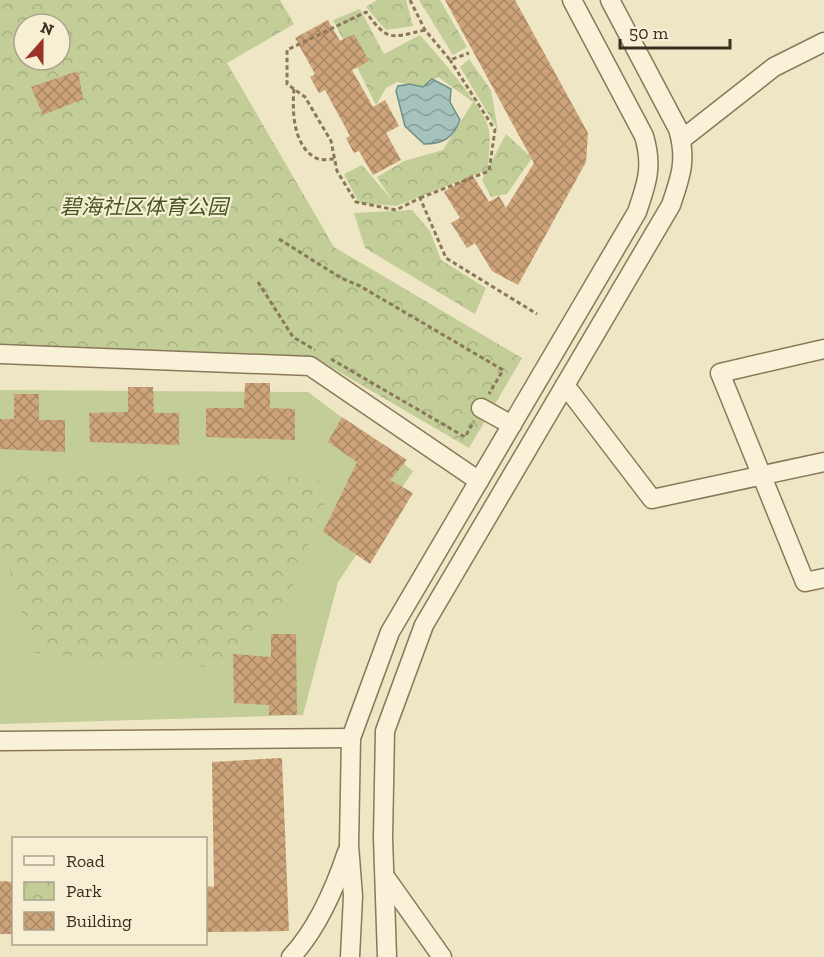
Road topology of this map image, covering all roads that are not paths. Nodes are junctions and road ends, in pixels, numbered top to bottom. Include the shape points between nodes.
1 (572, 0) edge
2 (610, 0) edge
3 (824, 42) edge
4 (681, 140) junction
5 (824, 349) edge
6 (0, 354) edge
7 (565, 385) junction
8 (482, 408) road end
9 (512, 425) junction
10 (824, 462) edge
11 (760, 476) junction
12 (479, 481) junction
13 (824, 578) edge
14 (351, 738) junction
15 (0, 741) edge
16 (349, 845) junction
17 (386, 878) junction
18 (291, 957) edge
19 (350, 957) edge
20 (387, 957) edge
21 (442, 957) edge

1 - 9 street via 644,136 650,158 637,212
2 - 4 street
3 - 4 street via 774,68
4 - 7 street via 684,151 671,205
5 - 11 street via 720,373
6 - 12 street via 310,366
7 - 11 street via 652,499
7 - 17 street via 424,625 402,683 385,731
8 - 9 street
9 - 12 street
10 - 11 street
11 - 13 street via 806,582
12 - 14 street via 390,632
14 - 15 street
14 - 16 street
16 - 18 street via 315,923
16 - 19 street via 353,896
17 - 20 street
17 - 21 street

